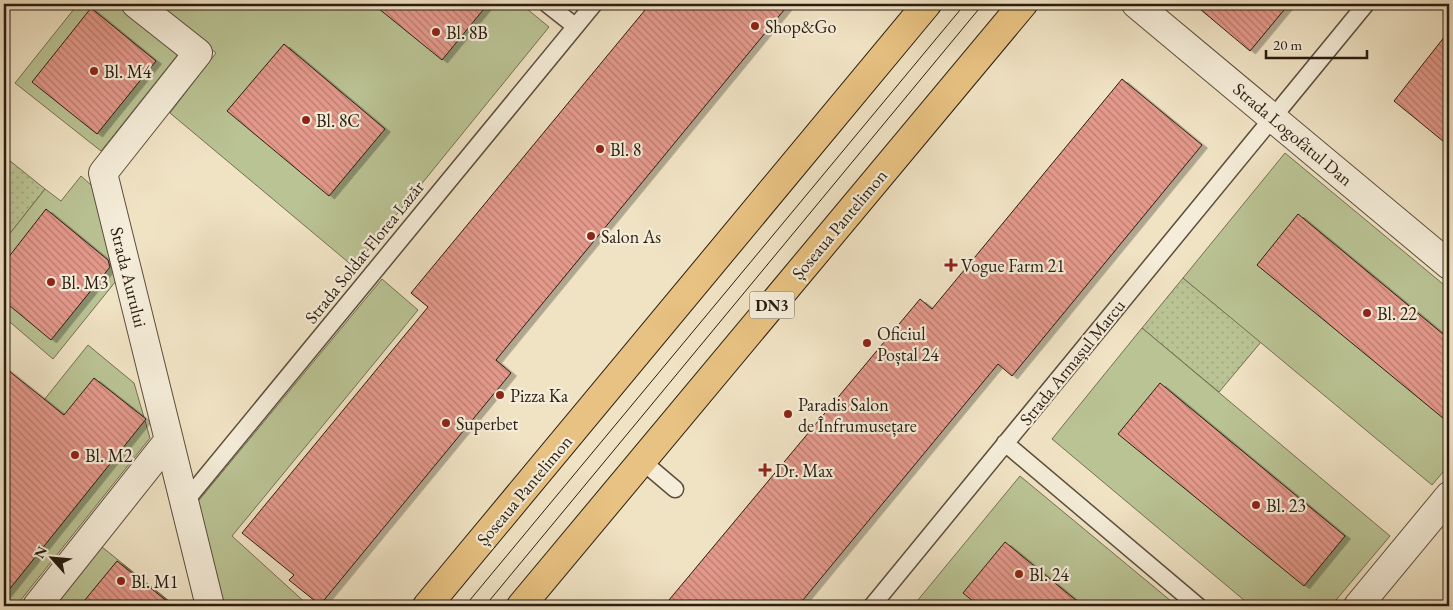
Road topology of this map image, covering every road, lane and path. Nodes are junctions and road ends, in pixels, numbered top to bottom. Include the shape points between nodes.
1 (136, 4) edge
2 (548, 4) edge
3 (594, 4) edge
4 (927, 4) edge
5 (1023, 4) edge
6 (1136, 4) edge
7 (1366, 4) edge
8 (575, 26) junction
9 (1273, 118) junction
10 (1449, 265) edge
11 (169, 440) junction
12 (1006, 443) junction
13 (642, 461) junction
14 (675, 488) dead end
15 (1449, 496) edge
16 (184, 503) junction
17 (37, 606) edge
18 (210, 606) edge
19 (427, 606) edge
20 (521, 606) edge
21 (872, 606) edge
22 (1198, 606) edge
23 (1358, 606) edge

1 - 11 street, Strada Aurului via 198,53 103,173
2 - 8 lane
3 - 8 lane, Strada Soldat Florea Lazăr
4 - 19 main road, Șoseaua Pantelimon
5 - 13 main road, Șoseaua Pantelimon / DN3
6 - 9 street, Strada Logofătul Dan
7 - 9 lane, Strada Armașul Marcu
8 - 16 lane, Strada Soldat Florea Lazăr
9 - 10 street, Strada Logofătul Dan
9 - 12 lane, Strada Armașul Marcu
11 - 16 street, Strada Aurului
11 - 17 street
12 - 21 lane, Strada Armașul Marcu
12 - 22 lane
13 - 14 lane
13 - 20 main road, Șoseaua Pantelimon / DN3
15 - 23 street
16 - 18 street, Strada Aurului

